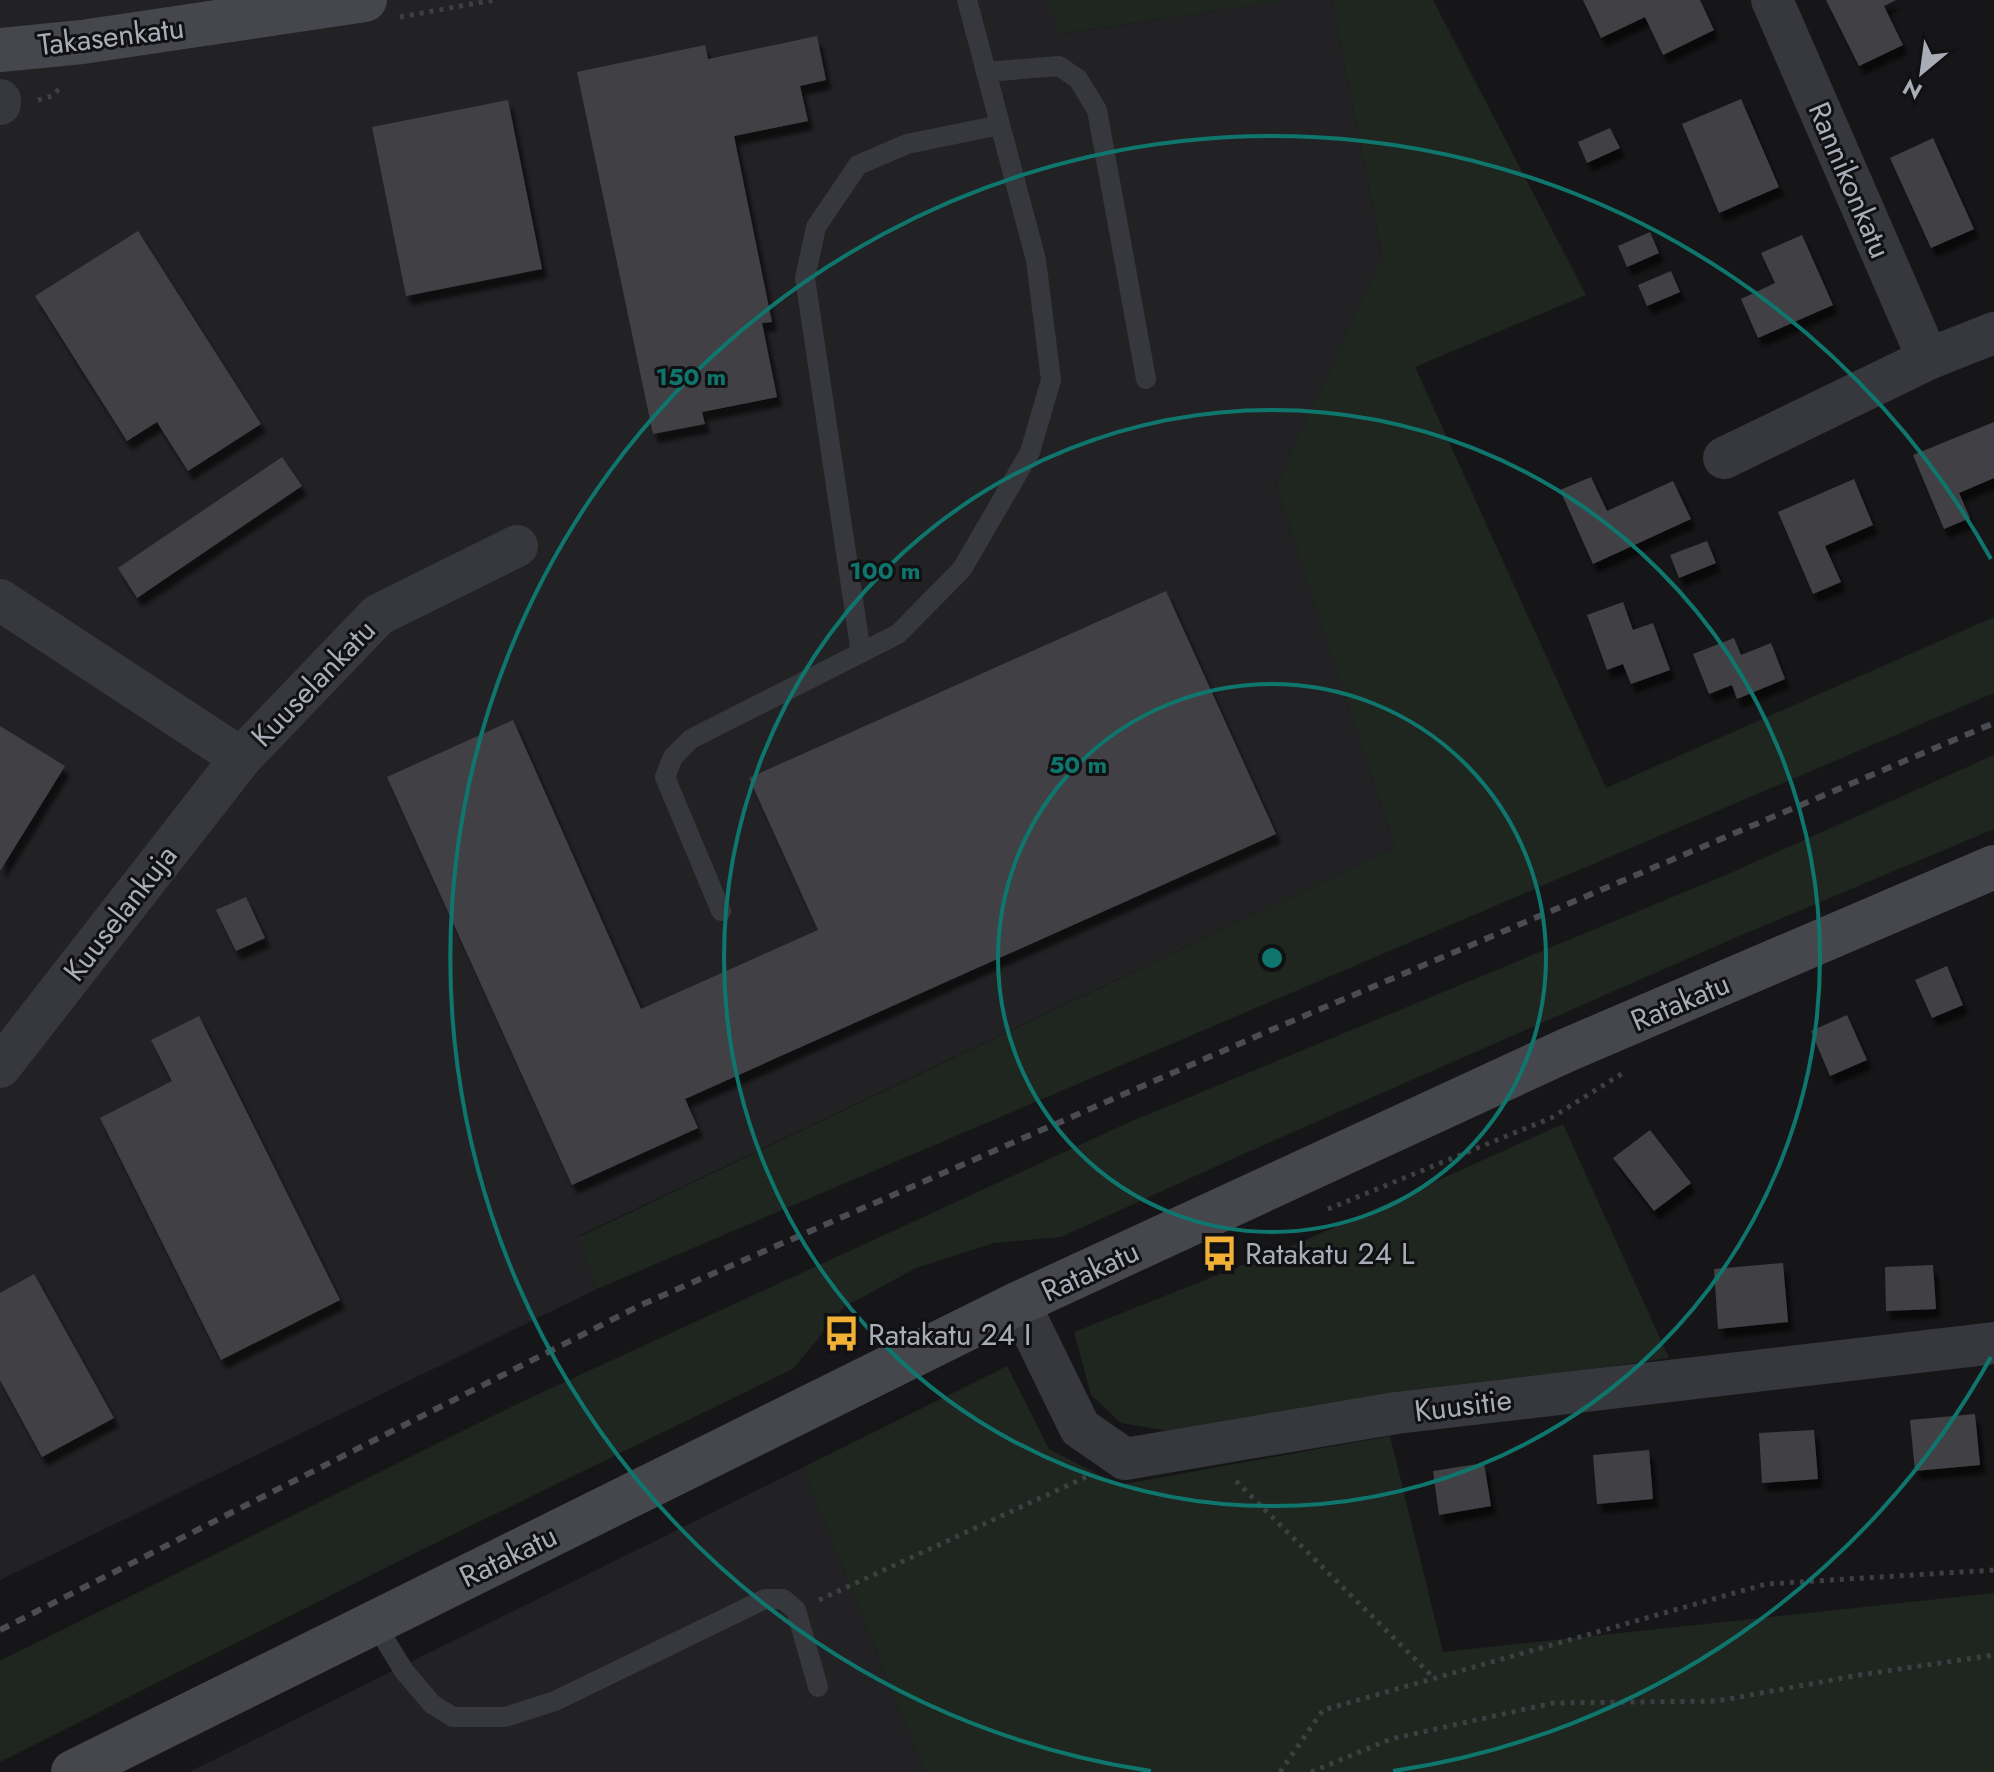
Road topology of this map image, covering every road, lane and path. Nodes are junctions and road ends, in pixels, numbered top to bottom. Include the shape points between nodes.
1 (365, 0) edge
2 (967, 0) edge
3 (1772, 0) edge
4 (0, 50) edge
5 (986, 72) junction
6 (1000, 125) junction
7 (1994, 333) edge
8 (1928, 359) junction
9 (1146, 379) dead end
10 (1724, 458) dead end
11 (517, 546) dead end
12 (0, 600) edge
13 (861, 653) junction
14 (241, 758) junction
15 (1994, 867) edge
16 (721, 911) dead end
17 (0, 1067) edge
18 (1019, 1303) junction
19 (1994, 1343) edge
20 (1202, 1446) junction
21 (1125, 1459) junction
22 (1994, 1570) edge
23 (796, 1610) junction
24 (374, 1622) junction
25 (1994, 1655) edge
26 (1434, 1678) junction
27 (818, 1687) dead end
28 (73, 1772) edge
29 (1280, 1772) edge
30 (1311, 1772) edge

1 - 4 street, Takasenkatu
2 - 5 lane
3 - 8 street, Rannikonkatu
5 - 6 lane
5 - 9 lane via 1059,66 1078,79 1097,110
6 - 13 lane via 1036,260 1051,380 1030,452 962,569 898,634
6 - 13 lane via 907,144 858,165 816,227 805,278
7 - 8 street
8 - 10 street
11 - 14 street, Kuuselankatu via 378,615
12 - 14 street, Kuuselankatu
13 - 16 lane via 691,739 673,757 665,777
14 - 17 street, Kuuselankuja
15 - 18 street, Ratakatu via 1567,1050
18 - 21 street via 1080,1428
18 - 24 street, Ratakatu
19 - 20 street, Kuusitie via 1396,1413
20 - 21 street, Kuusitie
20 - 26 path
21 - 23 path
22 - 26 path via 1766,1584
23 - 24 lane via 783,1599 765,1599 555,1701 505,1717 453,1717 432,1704
23 - 27 lane
24 - 28 street, Ratakatu
25 - 30 path via 1718,1701 1553,1703 1391,1739
26 - 29 path via 1323,1710

